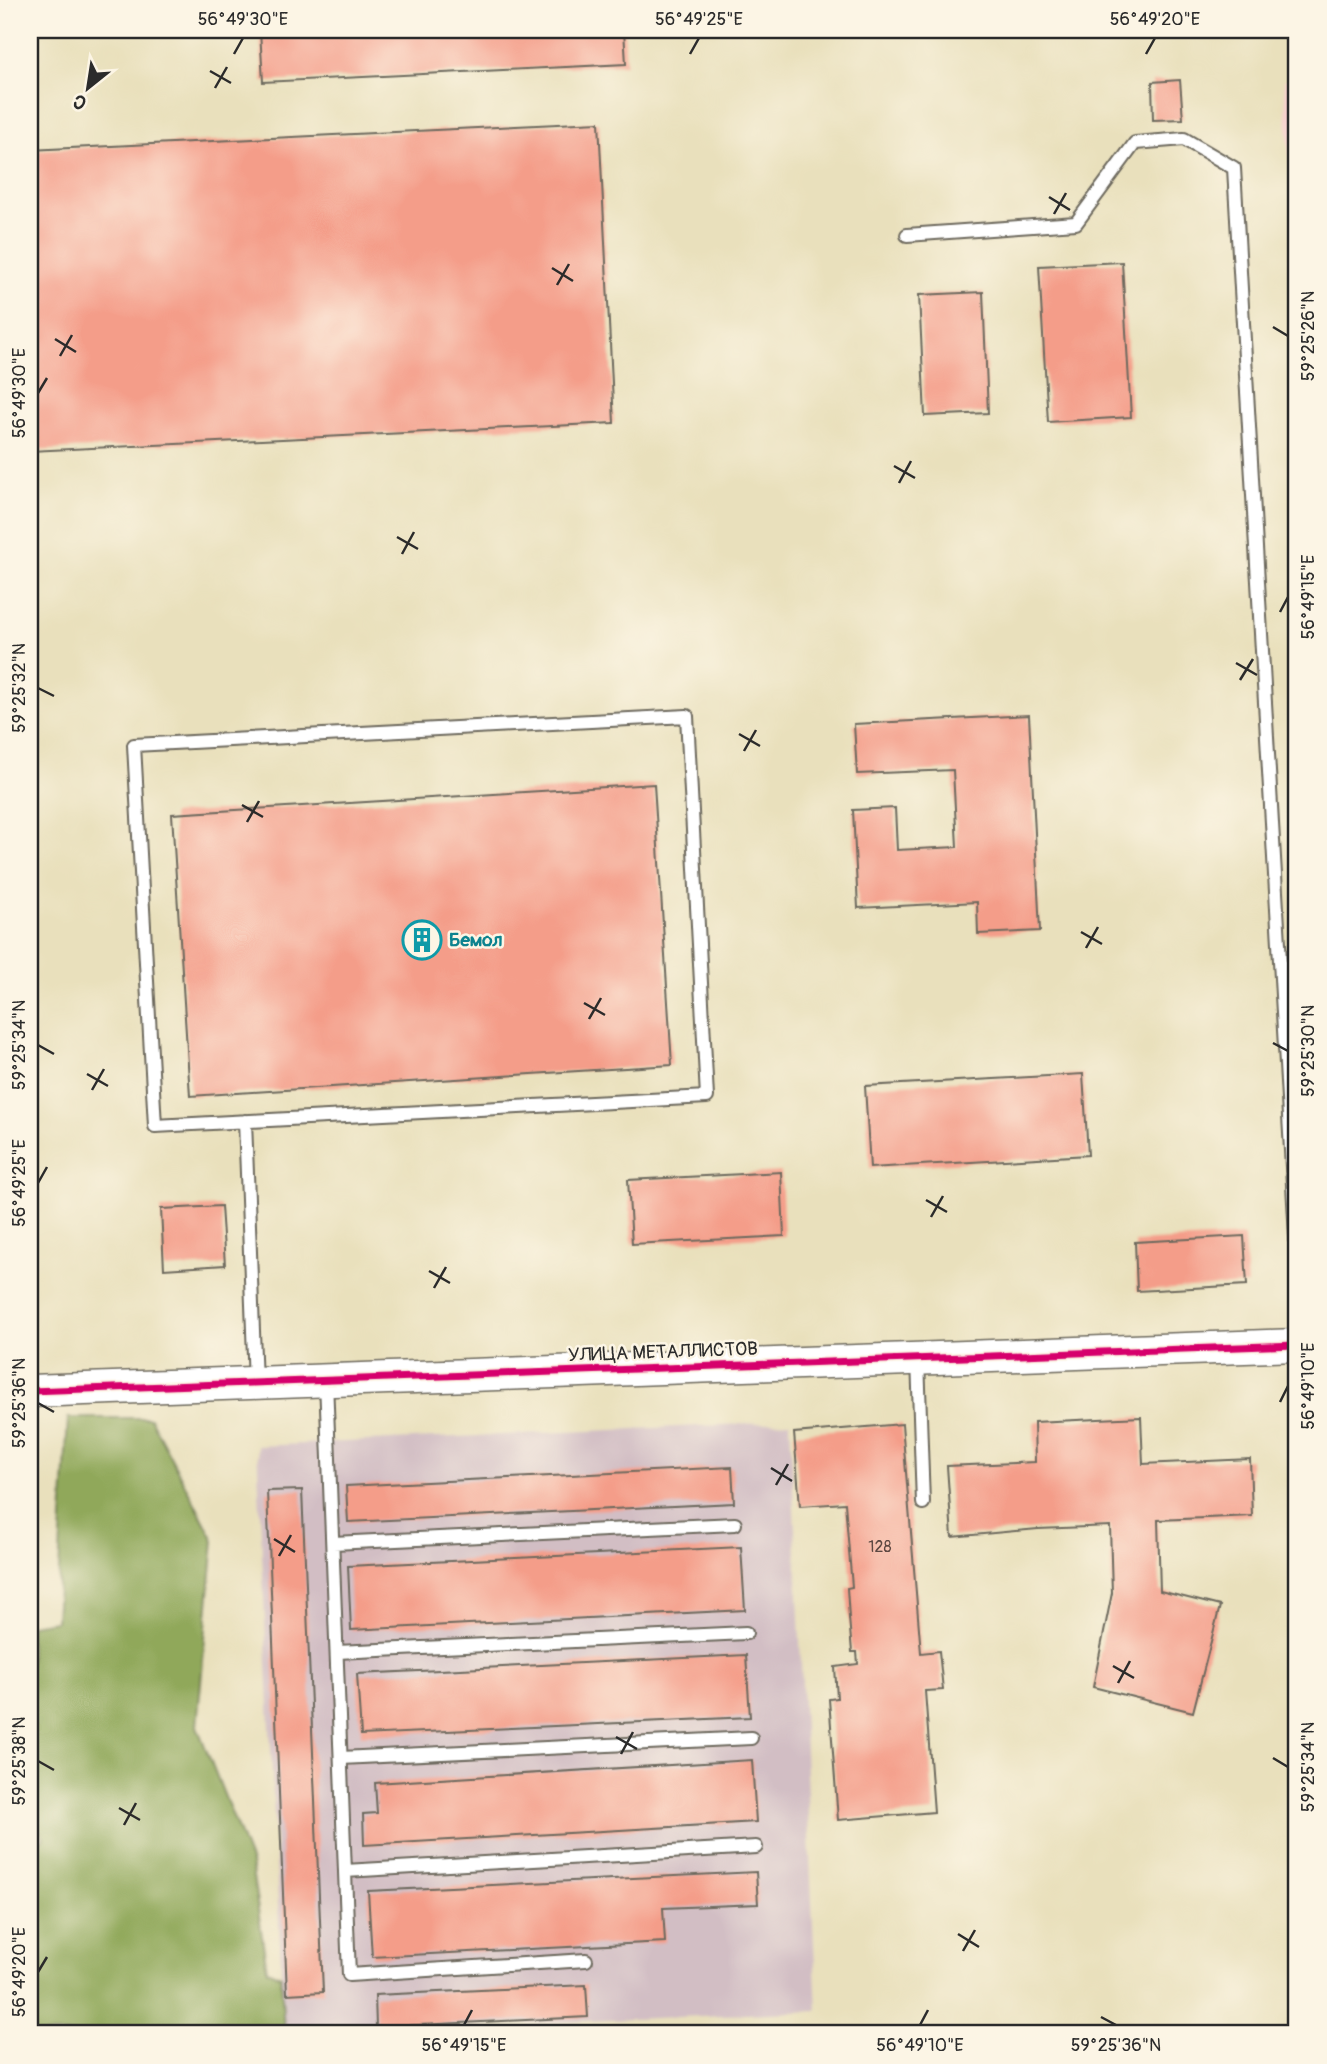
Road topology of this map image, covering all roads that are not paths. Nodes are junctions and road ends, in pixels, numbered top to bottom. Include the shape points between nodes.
1 (907, 235) dead end
2 (245, 1121) junction
3 (1297, 1254) edge
4 (1297, 1345) edge
5 (918, 1359) junction
6 (326, 1380) junction
7 (255, 1383) junction
8 (30, 1391) edge
9 (923, 1503) dead end
10 (735, 1524) dead end
11 (333, 1543) junction
12 (746, 1633) dead end
13 (337, 1653) junction
14 (751, 1738) dead end
15 (341, 1758) junction
16 (756, 1847) dead end
17 (345, 1871) junction
18 (586, 1960) dead end

1 - 3 lane via 1076,223 1135,143 1184,139 1234,168
2 - 2 lane via 155,1126 134,745 687,716 707,1097
2 - 7 lane
4 - 5 street, УЛИЦА МЕТАЛЛИСТОВ
5 - 6 street, УЛИЦА МЕТАЛЛИСТОВ
5 - 9 lane
6 - 7 street, УЛИЦА МЕТАЛЛИСТОВ
6 - 11 lane
7 - 8 street, УЛИЦА МЕТАЛЛИСТОВ
10 - 11 lane
11 - 13 lane
12 - 13 lane
13 - 15 lane
14 - 15 lane
15 - 17 lane
16 - 17 lane
17 - 18 lane via 349,1975

